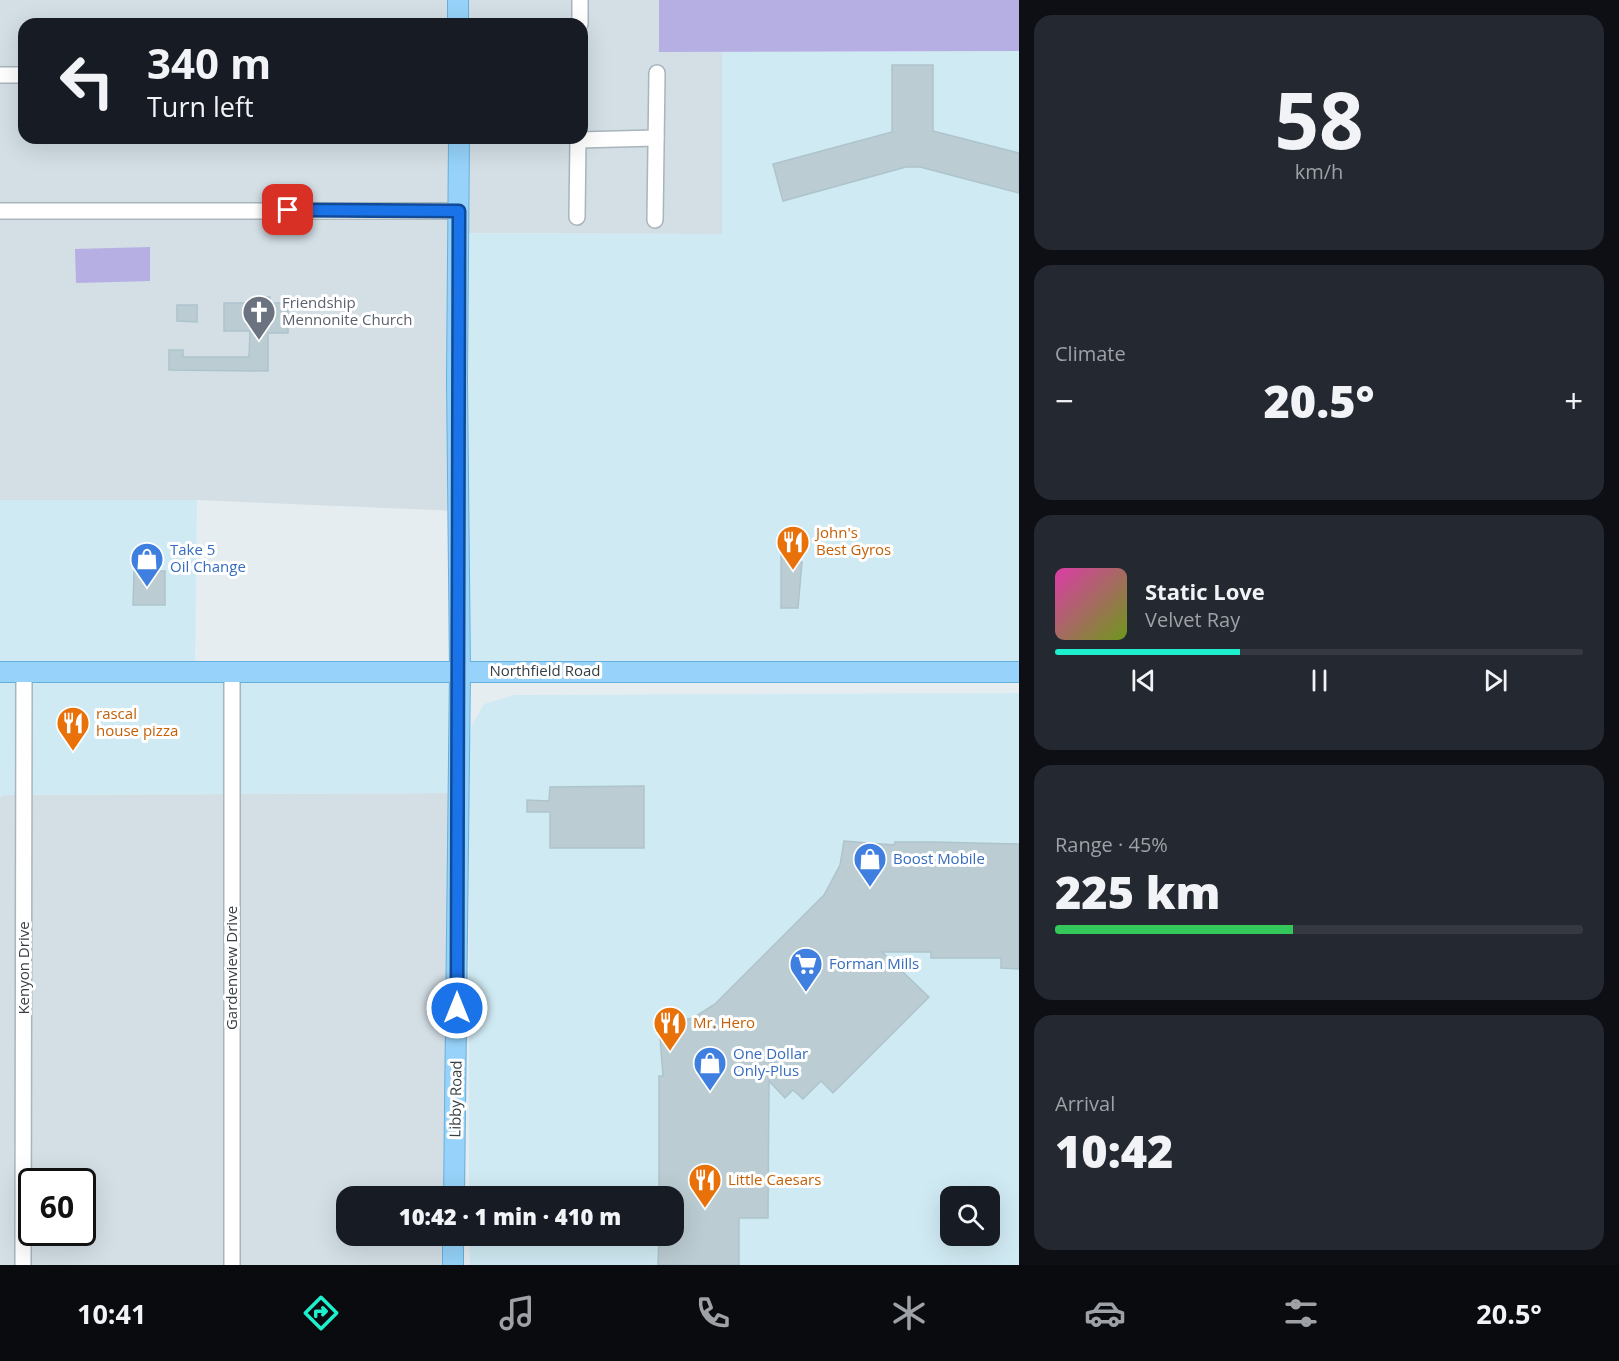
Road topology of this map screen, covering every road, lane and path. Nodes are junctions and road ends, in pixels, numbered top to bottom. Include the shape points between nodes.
1 (458, 0) edge
2 (580, 0) edge
3 (458, 18) edge
4 (580, 18) edge
5 (657, 73) dead end
6 (0, 75) edge
7 (18, 75) edge
8 (656, 138) junction
9 (588, 139) edge
10 (459, 144) edge
11 (579, 144) edge
12 (0, 211) edge
13 (459, 211) junction
14 (577, 217) dead end
15 (655, 219) dead end
16 (24, 671) junction
17 (232, 671) junction
18 (460, 671) junction
19 (0, 672) edge
20 (1019, 672) edge
21 (454, 1186) edge
22 (453, 1246) edge
23 (23, 1265) edge
24 (232, 1265) edge
25 (453, 1265) edge

1 - 3 main road
2 - 4 street
5 - 8 street
6 - 7 street
8 - 9 street
8 - 15 street
10 - 13 main road, Libby Road
11 - 14 street
12 - 13 street
13 - 18 main road, Libby Road
16 - 17 main road, Northfield Road
16 - 19 main road, Northfield Road
16 - 23 street, Kenyon Drive
17 - 18 main road, Northfield Road
17 - 24 street, Gardenview Drive
18 - 20 main road, Northfield Road
18 - 21 main road, Libby Road
22 - 25 main road

